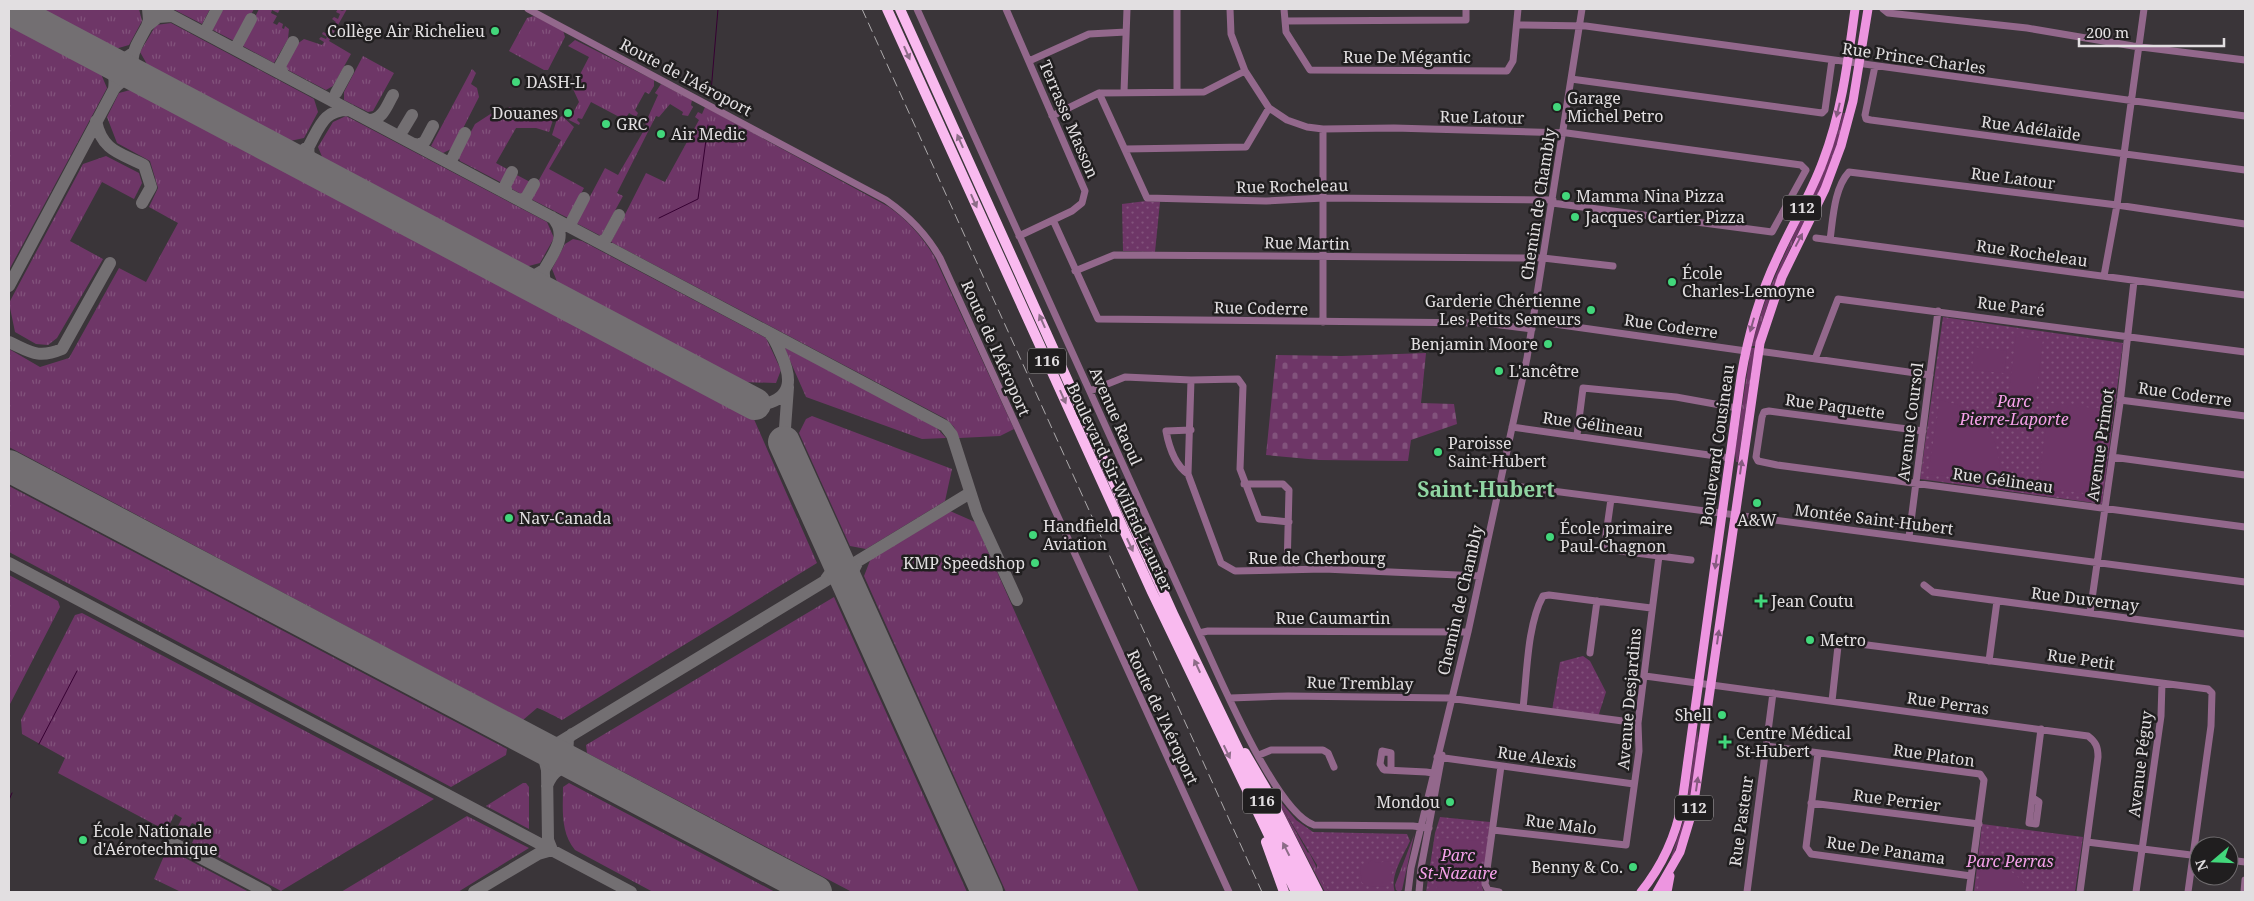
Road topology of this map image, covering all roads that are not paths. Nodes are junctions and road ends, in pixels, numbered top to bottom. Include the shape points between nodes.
1 (528, 9) edge
2 (887, 9) edge
3 (900, 9) edge
4 (916, 9) edge
5 (1127, 9) edge
6 (1177, 9) edge
7 (1230, 9) edge
8 (1284, 9) edge
9 (1466, 9) edge
10 (1518, 9) edge
11 (1582, 9) edge
12 (1855, 9) edge
13 (1868, 9) edge
14 (1883, 9) edge
15 (2144, 9) edge
16 (1009, 10) edge
17 (1285, 21) junction
18 (1518, 25) junction
19 (1579, 26) junction
20 (1126, 32) junction
21 (2139, 46) junction
22 (1832, 60) junction
23 (2245, 60) edge
24 (1029, 61) junction
25 (1847, 62) junction
26 (1859, 64) junction
27 (1875, 66) junction
28 (1245, 71) junction
29 (1571, 79) junction
30 (1124, 92) junction
31 (1177, 92) junction
32 (1099, 93) junction
33 (2131, 101) junction
34 (1269, 108) junction
35 (1052, 116) junction
36 (2245, 116) edge
37 (1323, 129) junction
38 (1563, 132) junction
39 (1125, 149) junction
40 (2124, 154) junction
41 (1805, 167) joint
42 (2245, 170) edge
43 (1324, 198) junction
44 (1552, 201) junction
45 (2117, 205) junction
46 (1052, 220) junction
47 (2245, 224) edge
48 (1020, 236) junction
49 (1816, 238) dead end
50 (1830, 240) junction
51 (1323, 258) junction
52 (1543, 258) junction
53 (1613, 266) dead end
54 (1075, 271) junction
55 (2104, 276) junction
56 (2134, 281) junction
57 (2245, 296) edge
58 (1938, 311) junction
59 (1533, 321) junction
60 (1323, 322) junction
61 (1532, 329) junction
62 (2127, 336) junction
63 (1746, 351) junction
64 (1758, 352) junction
65 (2245, 352) edge
66 (1815, 359) junction
67 (1930, 375) junction
68 (1192, 380) junction
69 (1090, 391) junction
70 (2120, 400) junction
71 (1737, 408) junction
72 (2245, 416) edge
73 (1512, 427) junction
74 (1191, 430) junction
75 (1923, 431) junction
76 (1577, 435) junction
77 (2112, 456) junction
78 (1730, 458) junction
79 (1758, 461) joint
80 (1188, 474) junction
81 (2245, 475) edge
82 (1916, 482) junction
83 (1244, 484) junction
84 (1500, 484) junction
85 (1610, 499) junction
86 (2105, 507) junction
87 (1722, 514) junction
88 (1735, 515) junction
89 (1289, 522) junction
90 (2245, 527) edge
91 (1909, 537) junction
92 (1659, 556) junction
93 (1691, 560) dead end
94 (2096, 562) junction
95 (1287, 570) junction
96 (1480, 576) junction
97 (2245, 582) edge
98 (1924, 585) dead end
99 (1597, 601) junction
100 (1997, 601) junction
101 (1651, 608) junction
102 (2090, 613) junction
103 (1468, 632) junction
104 (1199, 633) junction
105 (2245, 634) edge
106 (1590, 654) dead end
107 (1989, 661) junction
108 (1645, 676) junction
109 (1699, 683) junction
110 (2162, 683) junction
111 (1711, 685) junction
112 (1773, 693) junction
113 (1230, 698) junction
114 (1452, 698) junction
115 (1832, 701) junction
116 (1523, 708) junction
117 (1638, 723) junction
118 (2041, 729) junction
119 (1766, 746) junction
120 (1818, 753) junction
121 (1259, 755) junction
122 (1439, 758) junction
123 (1501, 766) junction
124 (1334, 767) dead end
125 (1391, 770) dead end
126 (1433, 773) junction
127 (1634, 784) junction
128 (2033, 798) dead end
129 (1811, 802) junction
130 (1256, 812) junction
131 (1978, 824) junction
132 (1420, 827) junction
133 (1429, 828) junction
134 (1493, 830) junction
135 (2198, 836) edge
136 (2087, 842) junction
137 (1626, 845) joint
138 (2142, 848) junction
139 (2189, 855) edge
140 (1670, 871) junction
141 (1971, 876) junction
142 (2245, 880) edge
143 (1229, 892) edge
144 (1284, 892) edge
145 (1296, 892) edge
146 (1315, 892) edge
147 (1408, 892) edge
148 (1419, 892) edge
149 (1498, 892) edge
150 (1641, 892) edge
151 (1657, 892) edge
152 (1667, 892) edge
153 (1747, 892) edge
154 (1969, 892) edge
155 (2080, 892) edge
156 (2136, 892) edge
157 (2244, 892) edge

1 - 143 street, Route de l'Aéroport via 886,200 926,234 940,258
2 -> 130 highway, Boulevard Sir-Wilfrid-Laurier / 116 via 1115,512
146 -> 3 highway, Boulevard Sir-Wilfrid-Laurier / 116 via 1218,710
4 - 48 street, Avenue Raoul
5 - 20 street
6 - 31 street
7 - 28 street, Rue Latour via 1231,34
8 - 17 street, Rue De Mégantic
9 - 17 street via 1466,20
10 - 18 street, Rue De Mégantic
11 - 19 street, Chemin de Chambly
12 - 25 main road, Boulevard Cousineau / 112
13 - 26 main road, Boulevard Cousineau / 112
14 - 21 street via 1888,14 2027,28
15 - 21 street
16 - 24 street, Terrasse Masson
17 - 18 street, Rue De Mégantic via 1286,32 1310,70 1507,71 1513,61
18 - 19 street, Rue Prince-Charles
19 - 22 street, Rue Prince-Charles
19 - 29 street, Chemin de Chambly
20 - 24 street via 1089,34
20 - 30 street
21 - 23 street
21 - 33 street
22 - 25 street, Rue Prince-Charles
22 - 29 street via 1822,113
24 - 35 street, Terrasse Masson
25 - 26 street, Rue Prince-Charles
25 -> 63 main road, Boulevard Cousineau / 112 via 1840,105 1826,153 1770,274
26 - 27 street, Rue Prince-Charles
64 -> 26 main road, Boulevard Cousineau / 112 via 1779,284 1836,163
27 - 33 street, Rue Prince-Charles
27 - 40 street, Rue Adélaïde via 1864,115 1866,119
28 - 31 street via 1204,92
28 - 34 street, Rue Latour
29 - 38 street, Chemin de Chambly
30 - 31 street
30 - 32 street
32 - 35 street
32 - 39 street, Rue Rocheleau
33 - 36 street, Rue Prince-Charles
33 - 40 street
34 - 37 street, Rue Latour via 1287,120
34 - 39 street via 1246,147
35 - 46 street, Terrasse Masson via 1085,192 1082,202 1072,211
37 - 38 street, Rue Latour
37 - 43 street
38 - 41 street, Rue Latour
38 - 44 street, Chemin de Chambly
39 - 43 street, Rue Rocheleau via 1147,198 1266,201
40 - 42 street, Rue Adélaïde
40 - 45 street
41 - 44 street, Rue Rocheleau via 1772,232
43 - 44 street, Rue Rocheleau
43 - 51 street
44 - 52 street, Chemin de Chambly
45 - 47 street, Rue Latour
45 - 50 street, Rue Latour via 1849,172 1840,190
45 - 55 street
46 - 48 street, Terrasse Masson
46 - 54 street, Rue Coderre
48 - 69 street, Avenue Raoul
49 - 50 street, Rue Rocheleau
50 - 55 street, Rue Rocheleau
51 - 52 street, Rue Martin
51 - 54 street, Rue Martin via 1114,254
51 - 60 street
52 - 53 street, Rue Martin
52 - 59 street, Chemin de Chambly
54 - 60 street, Rue Coderre via 1098,319
55 - 56 street, Rue Rocheleau
56 - 57 street, Rue Rocheleau
56 - 62 street, Avenue Primot
58 - 62 street, Rue Paré
58 - 66 street, Rue Paré via 1838,299
58 - 67 street, Avenue Coursol
59 - 61 street, Chemin de Chambly
59 - 63 street, Rue Coderre
60 - 61 street, Rue Coderre via 1485,323
61 - 73 street, Chemin de Chambly
62 - 65 street, Rue Paré
62 - 70 street, Avenue Primot
63 - 71 main road, Boulevard Cousineau / 112
64 - 66 street
88 -> 64 main road, Boulevard Cousineau / 112
66 - 67 street
67 - 75 street, Avenue Coursol
68 - 69 street via 1125,377
68 - 74 street, Rue de Cherbourg
68 - 83 street via 1238,378 1243,386 1240,469
69 - 104 street, Avenue Raoul
70 - 72 street, Rue Coderre
70 - 77 street, Avenue Primot
71 - 76 street via 1676,397 1584,388
71 - 78 main road, Boulevard Cousineau / 112
73 - 76 street, Rue Gélineau
73 - 84 street, Chemin de Chambly
74 - 80 street, Rue de Cherbourg
74 - 80 street, Rue de Cherbourg via 1166,431 1180,468
75 - 79 street, Rue Paquette via 1769,411 1762,417
75 - 82 street, Avenue Coursol
76 - 78 street, Rue Gélineau
77 - 81 street
77 - 86 street, Avenue Primot
78 - 87 main road, Boulevard Cousineau / 112
79 - 82 street, Rue Gélineau
80 - 95 street, Rue de Cherbourg via 1222,563 1235,571
82 - 86 street, Rue Gélineau
82 - 91 street, Avenue Coursol
83 - 89 street via 1259,519
83 - 89 street via 1286,486 1290,493
84 - 85 street, Montée Saint-Hubert
84 - 96 street, Chemin de Chambly
85 - 87 street, Montée Saint-Hubert
85 - 92 street via 1604,549
86 - 90 street, Rue Gélineau
86 - 94 street, Avenue Primot
87 - 88 street, Montée Saint-Hubert
87 -> 109 main road, Boulevard Cousineau / 112
88 - 91 street, Montée Saint-Hubert
111 -> 88 main road, Boulevard Cousineau / 112
89 - 95 street
91 - 94 street, Montée Saint-Hubert
92 - 93 street
92 - 101 street, Avenue Desjardins
94 - 97 street, Montée Saint-Hubert
94 - 102 street, Avenue Primot
95 - 96 street, Rue de Cherbourg
96 - 103 street, Chemin de Chambly
98 - 100 street, Rue Duvernay via 1933,592
99 - 101 street
99 - 106 street
99 - 116 street via 1544,596 1532,634
100 - 102 street, Rue Duvernay
100 - 107 street
101 - 108 street, Avenue Desjardins
102 - 105 street, Rue Duvernay
103 - 104 street, Rue Caumartin via 1208,630
103 - 114 street, Chemin de Chambly
104 - 113 street, Avenue Raoul
107 - 110 street, Rue Petit
107 - 115 street, Rue Petit via 1844,642 1838,646
108 - 109 street, Rue Perras
108 - 117 street, Avenue Desjardins
109 - 111 street, Rue Perras
109 - 150 main road, Boulevard Cousineau / 112 via 1678,822 1665,856
110 - 135 street, Rue Petit via 2208,689 2212,693 2212,726
110 - 138 street, Avenue Péguy via 2161,716
111 - 112 street, Rue Perras
140 -> 111 main road, Boulevard Cousineau / 112 via 1683,846 1691,820
112 - 115 street, Rue Perras
112 - 119 street, Rue Pasteur
113 - 114 street, Rue Tremblay
113 - 121 street, Avenue Raoul
114 - 116 street, Rue Tremblay
114 - 122 street, Chemin de Chambly
115 - 118 street, Rue Perras
116 - 117 street, Rue Tremblay
117 - 127 street, Avenue Desjardins
118 - 128 street
118 - 136 street, Rue Perras via 2088,736 2098,748
119 - 120 street, Rue Platon
119 - 153 street, Rue Pasteur
120 - 129 street, Rue De Panama
120 - 131 street, Rue Platon via 1980,774 1984,780
121 - 124 street via 1271,750 1323,750 1328,752
121 - 132 street, Avenue Raoul via 1294,811 1308,823
122 - 123 street, Rue Alexis
122 - 126 street, Chemin de Chambly
122 - 133 street, Chemin de Chambly
123 - 127 street, Rue Alexis
123 - 134 street
125 - 126 street
126 - 132 street, Chemin de Chambly
127 - 137 street, Avenue Desjardins
129 - 131 street, Rue Perrier
129 - 141 street, Rue De Panama via 1806,847 1811,854
130 - 144 highway
130 - 145 highway, Boulevard Sir-Wilfrid-Laurier / 116
131 - 141 street, Rue Platon
132 - 133 street
132 - 147 street, Chemin de Chambly
133 - 148 street, Chemin de Chambly
134 - 137 street, Rue Malo
134 - 149 street via 1486,889
136 - 138 street
136 - 155 street, Rue Perras
138 - 139 street
138 - 156 street, Avenue Péguy
140 - 151 main road, Boulevard Cousineau / 112
140 - 152 main road
141 - 154 street, Rue Platon
142 - 157 street

